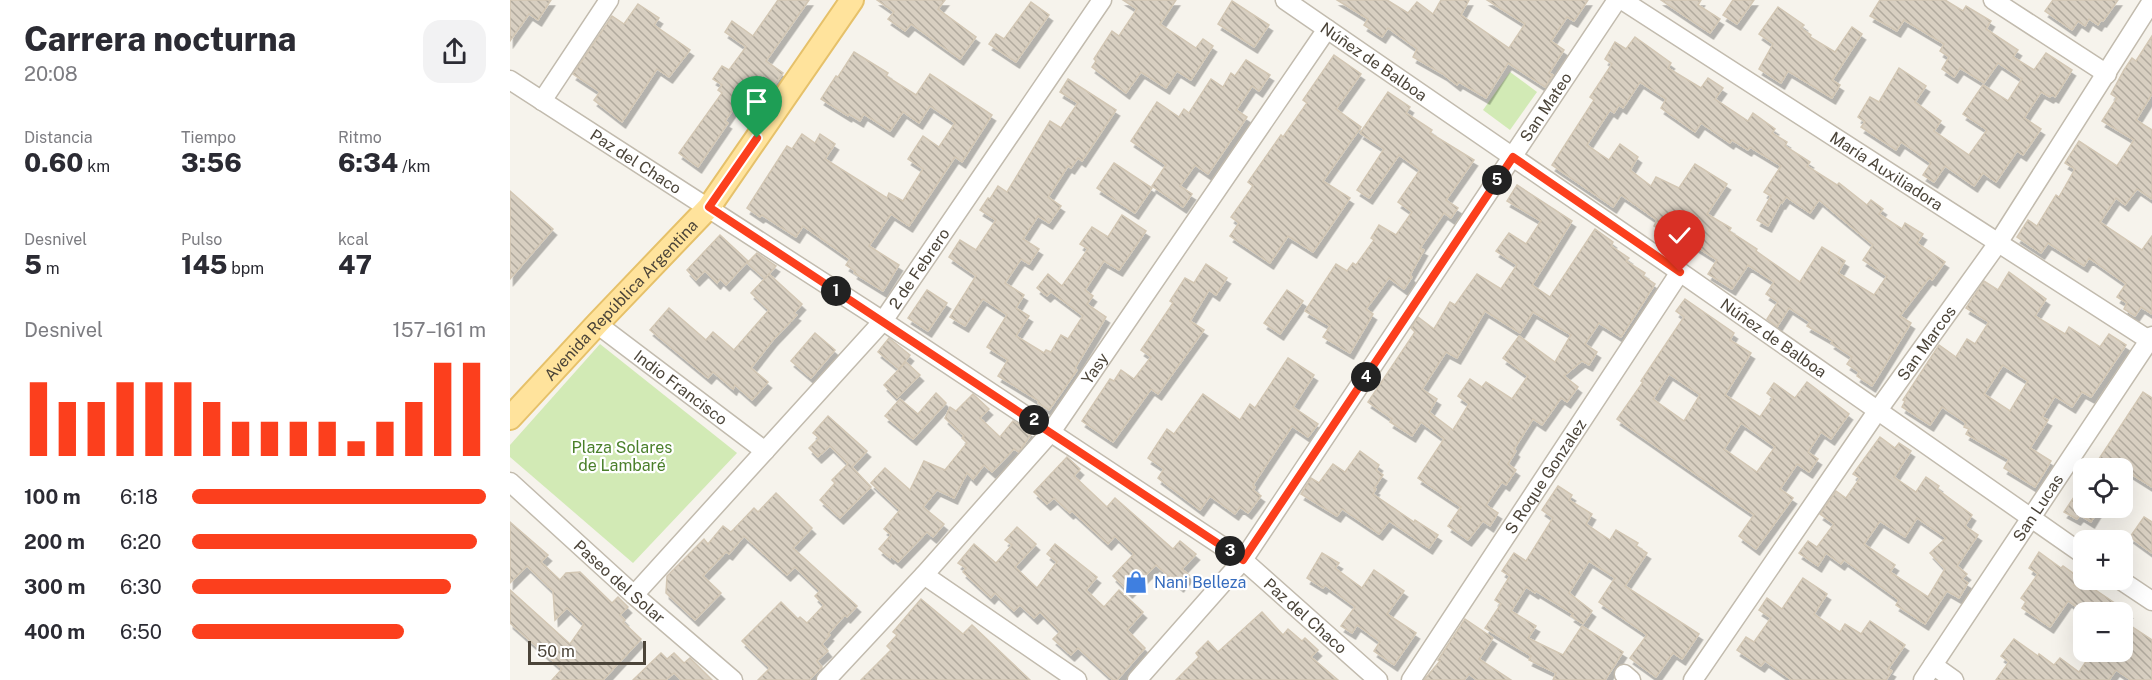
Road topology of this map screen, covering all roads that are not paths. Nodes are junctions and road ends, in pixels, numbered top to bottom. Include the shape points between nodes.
1 (609, 0) edge
2 (852, 0) edge
3 (1102, 0) edge
4 (1285, 0) edge
5 (1617, 0) edge
6 (1622, 0) edge
7 (1994, 0) edge
8 (2152, 1) edge
9 (1327, 28) junction
10 (2107, 74) junction
11 (510, 80) edge
12 (542, 101) junction
13 (1513, 157) junction
14 (709, 207) junction
15 (1998, 243) junction
16 (1680, 272) junction
17 (883, 321) junction
18 (597, 324) junction
19 (2151, 339) edge
20 (1878, 410) junction
21 (510, 418) edge
22 (1051, 432) junction
23 (765, 452) junction
24 (510, 482) edge
25 (2030, 518) junction
26 (2073, 547) edge
27 (1243, 560) junction
28 (924, 575) junction
29 (2133, 588) edge
30 (634, 595) junction
31 (2152, 601) edge
32 (1928, 672) edge
33 (733, 680) edge
34 (826, 680) edge
35 (1077, 680) edge
36 (1137, 680) edge
37 (1378, 680) edge
38 (1411, 680) edge
39 (1693, 680) edge
40 (1954, 680) edge

1 - 12 street
2 - 14 main road, Avenida República Argentina
3 - 17 street, 2 de Febrero
4 - 9 street, Núñez de Balboa
5 - 13 street, San Mateo
6 - 15 street, María Auxiliadora
7 - 10 street
8 - 10 street, San Marcos
9 - 13 street, Núñez de Balboa
9 - 22 street, Yasy
10 - 15 street, San Marcos
11 - 12 street, Paz del Chaco
12 - 14 street, Paz del Chaco
13 - 16 street, Núñez de Balboa
13 - 27 street, San Mateo
14 - 17 street, Paz del Chaco
14 - 18 main road, Avenida República Argentina
15 - 19 street, María Auxiliadora
15 - 20 street, San Marcos
16 - 20 street, Núñez de Balboa
16 - 38 street, S Roque Gonzalez
17 - 22 street, Paz del Chaco
17 - 23 street, 2 de Febrero
18 - 21 main road, Avenida República Argentina
18 - 23 street, Indio Francisco
19 - 25 street, San Lucas
20 - 25 street, Núñez de Balboa
20 - 39 street, San Marcos
22 - 27 street, Paz del Chaco
22 - 28 street, Yasy
23 - 30 street, 2 de Febrero
24 - 30 street, Paseo del Solar
25 - 26 street, Núñez de Balboa
25 - 32 street, San Lucas
27 - 36 street, San Mateo
27 - 37 street, Paz del Chaco
28 - 34 street, Yasy
28 - 35 street
29 - 31 street
30 - 33 street, Paseo del Solar
32 - 40 street

